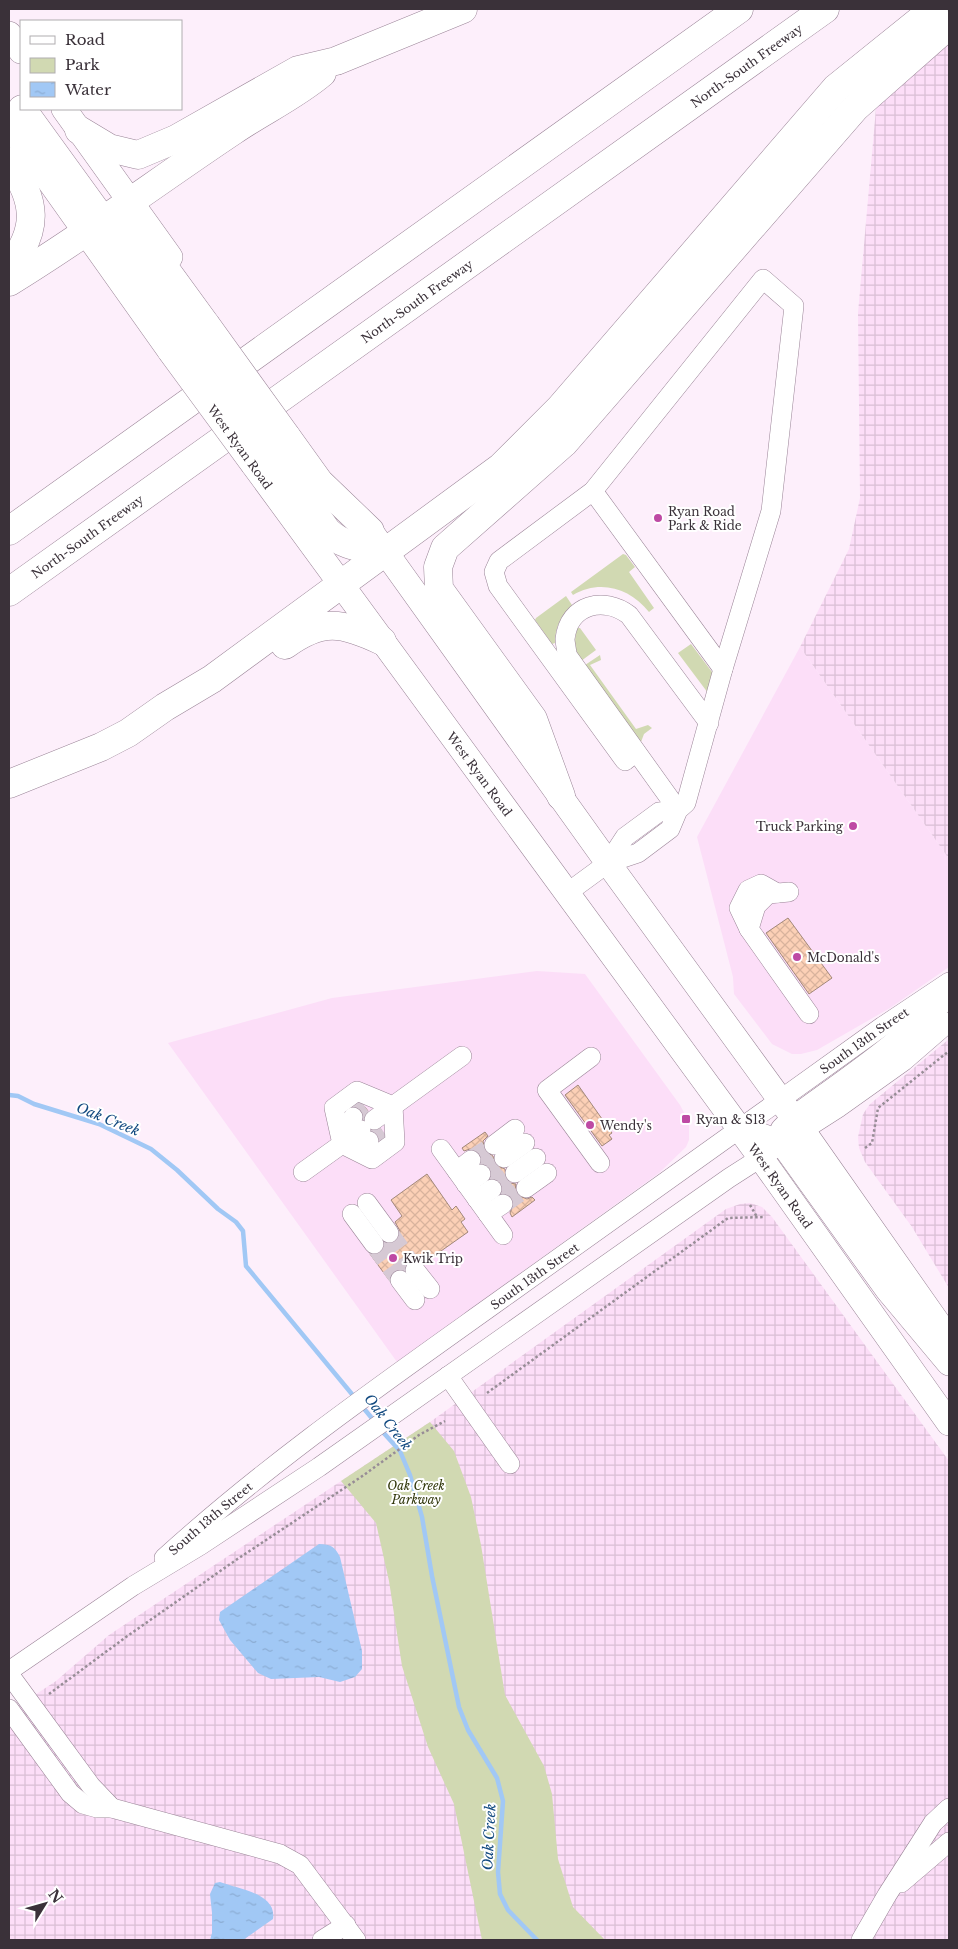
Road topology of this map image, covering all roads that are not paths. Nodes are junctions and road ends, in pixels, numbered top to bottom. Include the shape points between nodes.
1 (462, 9) edge
2 (739, 9) edge
3 (825, 9) edge
4 (934, 9) edge
5 (949, 25) edge
6 (9, 34) edge
7 (9, 40) edge
8 (20, 50) edge
9 (20, 51) edge
10 (336, 61) junction
11 (9, 92) edge
12 (20, 106) edge
13 (23, 110) edge
14 (71, 119) edge
15 (9, 124) edge
16 (9, 161) edge
17 (131, 202) junction
18 (100, 228) junction
19 (9, 267) edge
20 (9, 282) edge
21 (195, 333) junction
22 (276, 444) junction
23 (593, 491) junction
24 (9, 530) edge
25 (370, 531) joint
26 (386, 552) junction
27 (341, 585) junction
28 (9, 592) edge
29 (382, 641) junction
30 (723, 670) junction
31 (708, 723) junction
32 (128, 733) junction
33 (636, 752) junction
34 (9, 784) edge
35 (561, 796) junction
36 (678, 810) junction
37 (608, 863) junction
38 (783, 892) dead end
39 (567, 893) junction
40 (949, 982) edge
41 (949, 992) edge
42 (809, 1014) dead end
43 (949, 1022) edge
44 (462, 1056) dead end
45 (591, 1057) dead end
46 (393, 1106) junction
47 (740, 1128) junction
48 (782, 1132) junction
49 (342, 1144) junction
50 (441, 1149) dead end
51 (531, 1151) joint
52 (600, 1163) dead end
53 (303, 1172) dead end
54 (360, 1208) dead end
55 (503, 1234) dead end
56 (381, 1238) tunnel mouth
57 (408, 1275) tunnel mouth
58 (422, 1294) dead end
59 (949, 1339) edge
60 (949, 1363) edge
61 (448, 1376) junction
62 (949, 1423) edge
63 (510, 1464) dead end
64 (133, 1586) junction
65 (9, 1673) edge
66 (9, 1709) edge
67 (112, 1808) junction
68 (949, 1808) edge
69 (949, 1842) edge
70 (887, 1895) junction
71 (351, 1932) edge
72 (322, 1940) edge
73 (861, 1940) edge

1 - 10 highway
2 - 24 highway
3 - 28 highway, North-South Freeway
4 - 26 highway via 836,88 560,408 501,467
5 - 35 highway via 855,108 564,443 446,548 438,567 439,589 533,719
6 - 8 main road
7 - 9 main road
10 - 14 highway via 298,70 176,139 138,155 109,148
10 - 17 highway via 308,86 234,130
11 - 12 highway
13 - 18 highway
14 - 17 main road, West Ryan Road
15 - 18 main road, West Ryan Road
16 - 19 highway via 22,180 31,208 31,225 18,256
17 - 18 highway
17 - 21 main road, West Ryan Road
18 - 20 highway
18 - 21 main road, West Ryan Road
18 - 21 highway via 139,237 147,244
21 - 22 highway, bridge
21 - 22 main road, West Ryan Road, bridge
22 - 25 highway
22 - 26 highway via 327,531 337,541
22 - 27 main road, West Ryan Road
23 - 30 street
23 - 30 street via 763,279 794,306 771,511
23 - 33 street via 499,560 494,572 498,586 625,761
25 - 26 main road, West Ryan Road
26 - 27 highway
26 - 35 main road, West Ryan Road
27 - 29 main road, West Ryan Road
27 - 32 highway via 212,679
29 - 32 highway via 337,625 315,627 172,719
29 - 39 main road, West Ryan Road
30 - 31 street
31 - 33 street via 629,615 620,608 607,605 588,607 568,627 565,640 568,655
31 - 36 street via 686,804
32 - 34 highway
33 - 36 street
35 - 37 main road, West Ryan Road
36 - 37 street via 670,829 638,853
37 - 39 street
37 - 48 main road, West Ryan Road
38 - 42 street via 768,894 756,906 749,929
39 - 47 main road, West Ryan Road
40 - 48 street, South 13th Street via 883,1026
41 - 48 main road via 884,1054
43 - 48 street, South 13th Street via 904,1060
44 - 46 street
45 - 52 street via 546,1090
46 - 49 street
46 - 49 street via 395,1142 388,1148 372,1159
46 - 49 street via 357,1091 334,1108
47 - 48 main road, West Ryan Road
47 - 48 street, South 13th Street
47 - 64 street, South 13th Street via 282,1458 207,1519
48 - 59 main road, West Ryan Road
48 - 60 main road via 888,1290
48 - 61 street, South 13th Street
48 - 62 main road, West Ryan Road
49 - 53 street
50 - 55 street via 469,1172 490,1202
51 - 51 street via 510,1166
54 - 56 street
57 - 58 street
61 - 63 street
61 - 64 street, South 13th Street via 241,1520
64 - 65 street, South 13th Street
65 - 67 street via 91,1786
66 - 67 street via 70,1793 83,1804
67 - 71 street via 280,1854 300,1865
68 - 70 street via 933,1823
69 - 70 street
70 - 73 street
71 - 72 street

